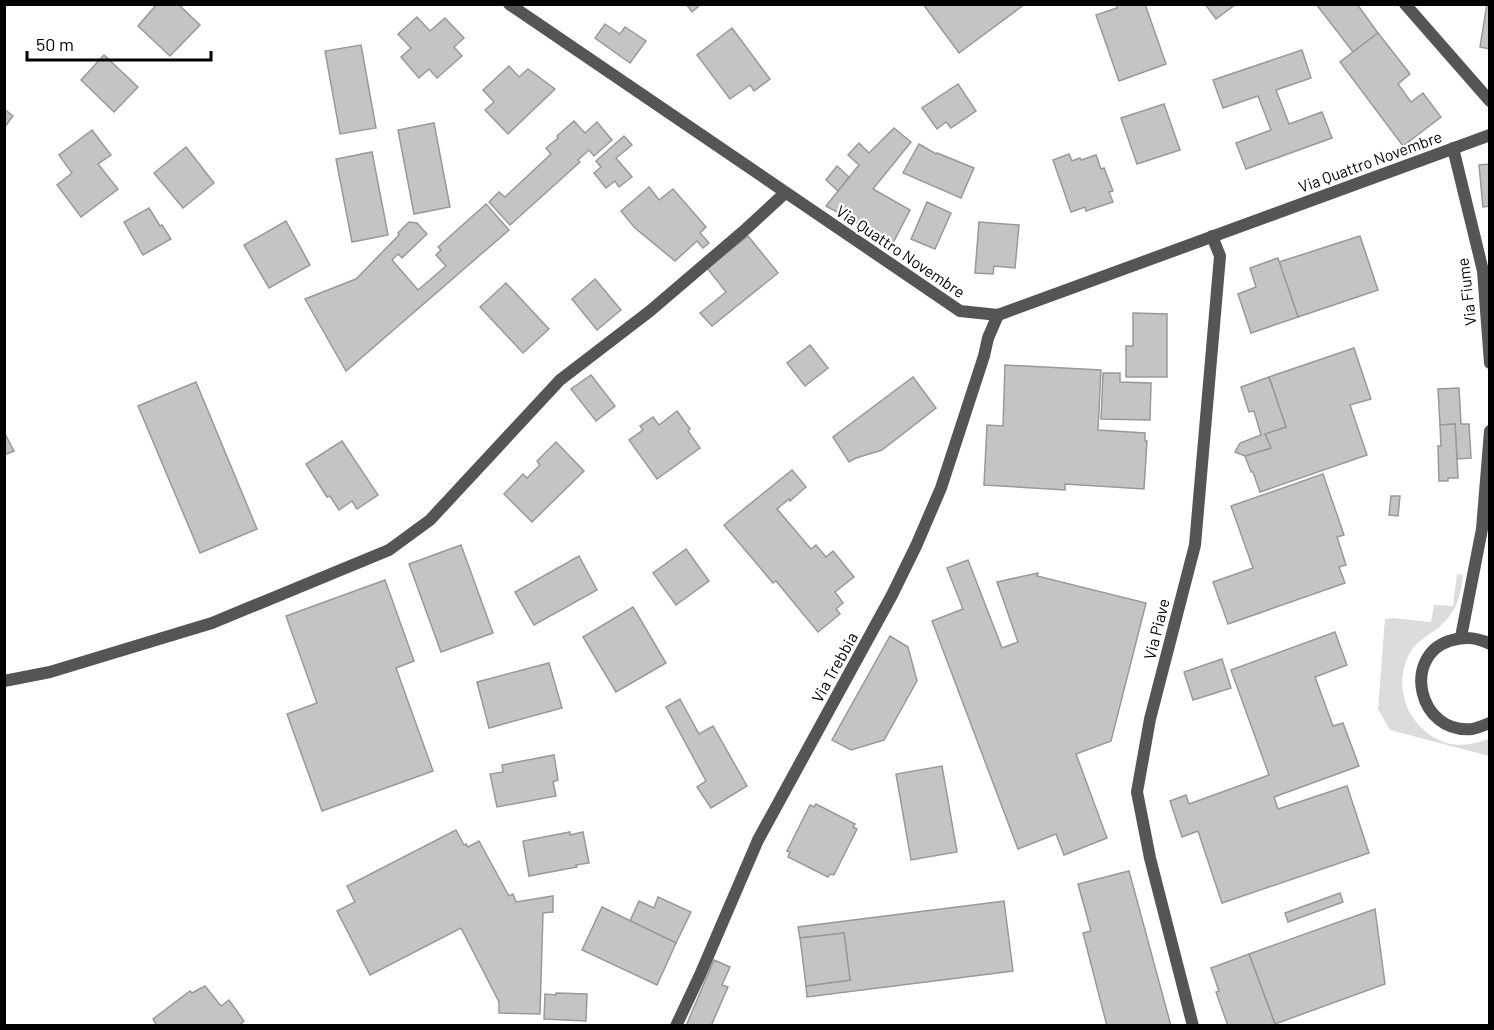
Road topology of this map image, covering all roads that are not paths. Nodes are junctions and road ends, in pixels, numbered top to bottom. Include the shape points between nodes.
1 (509, 4) edge
2 (1406, 4) edge
3 (1490, 100) edge
4 (1490, 135) edge
5 (1453, 148) junction
6 (785, 193) junction
7 (1212, 236) junction
8 (998, 315) junction
9 (1490, 363) edge
10 (1490, 431) edge
11 (1461, 637) junction
12 (1490, 644) edge
13 (4, 681) edge
14 (1490, 723) edge
15 (676, 1026) edge
16 (1194, 1026) edge

1 - 6 street, Via Quattro Novembre
2 - 3 street
4 - 5 street, Via Quattro Novembre
5 - 7 street, Via Quattro Novembre
5 - 9 street, Via Fiume via 1483,271
6 - 8 street, Via Quattro Novembre via 960,311
6 - 13 street via 650,311 560,380 430,520 388,550 212,622 50,672
7 - 8 street, Via Quattro Novembre
7 - 16 street, Via Piave via 1220,256 1195,545 1150,719 1137,792
8 - 15 street, Via Trebbia via 940,488 916,546 758,840
10 - 11 street via 1482,529
11 - 12 street
11 - 14 street via 1430,654 1422,670 1421,689 1427,707 1438,720 1455,727 1473,729

